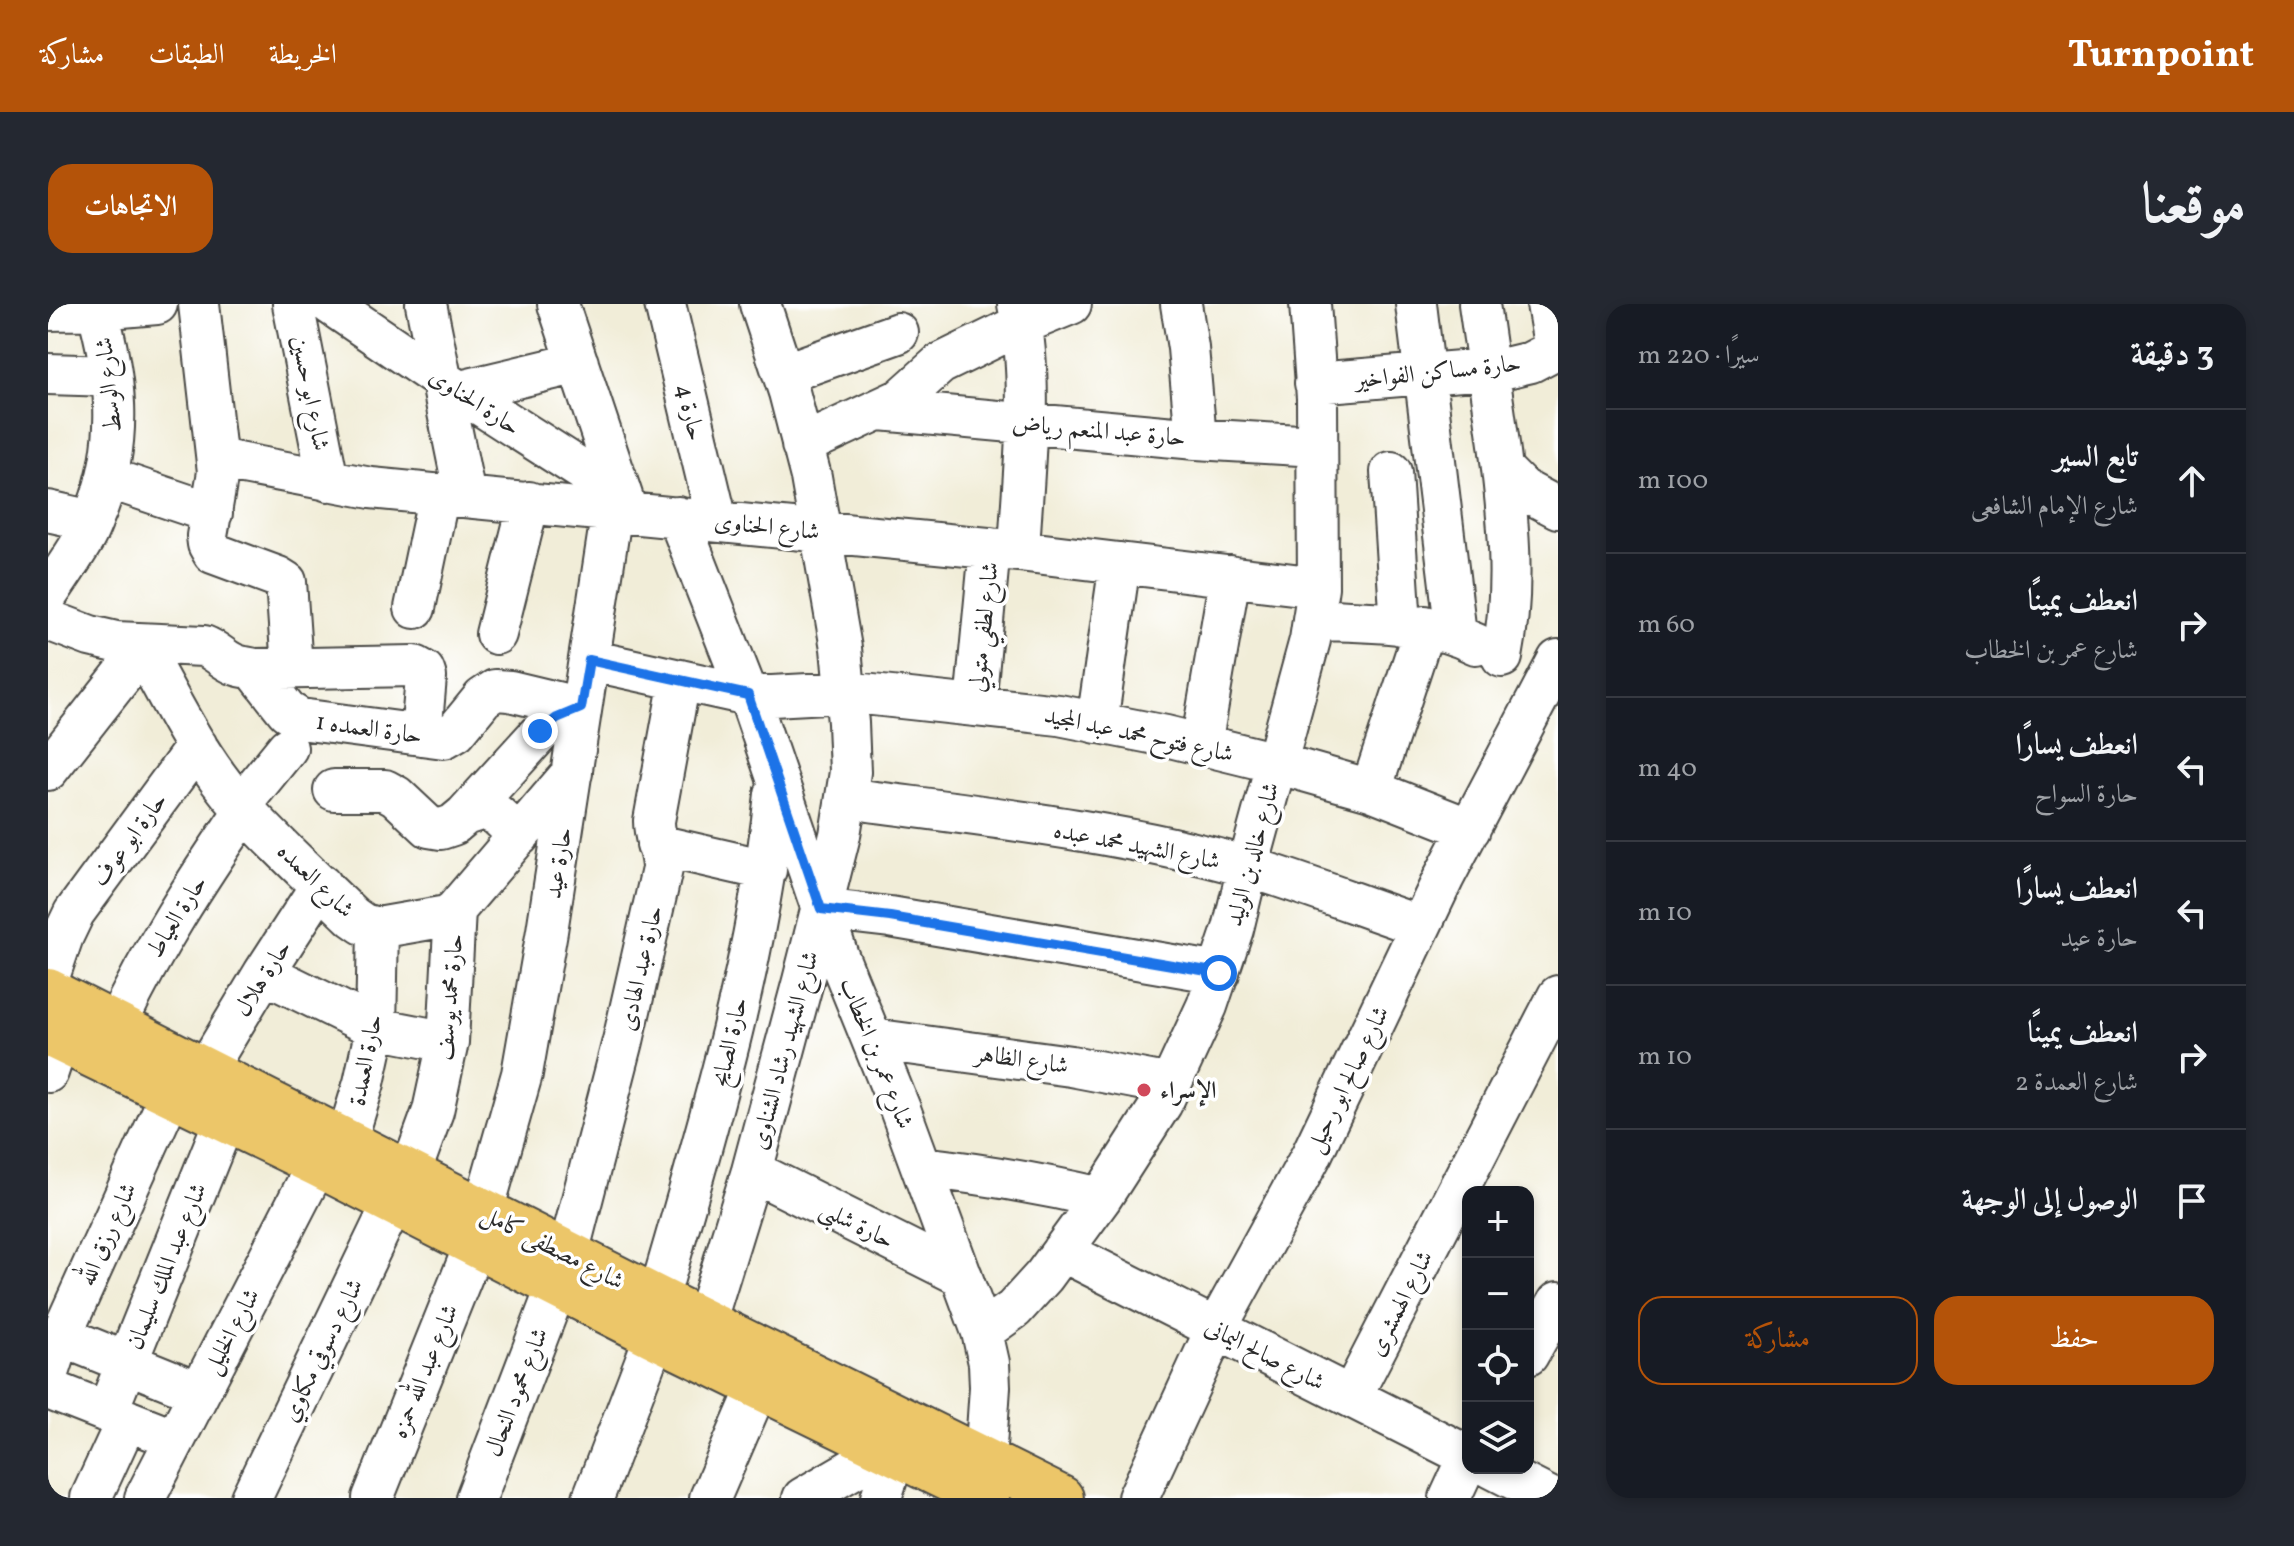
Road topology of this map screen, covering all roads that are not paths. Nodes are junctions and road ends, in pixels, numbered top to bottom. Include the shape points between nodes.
1 (157, 304) edge
2 (199, 304) edge
3 (293, 304) edge
4 (330, 304) edge
5 (426, 304) edge
6 (558, 304) edge
7 (665, 304) edge
8 (760, 304) edge
9 (1071, 304) edge
10 (1181, 304) edge
11 (1310, 304) edge
12 (1416, 304) edge
13 (1479, 304) edge
14 (1547, 304) edge
15 (97, 307) edge
16 (48, 310) edge
17 (1020, 314) edge
18 (893, 318) edge
19 (1556, 349) edge
20 (578, 363) junction
21 (1489, 369) junction
22 (48, 374) edge
23 (783, 374) junction
24 (1425, 374) junction
25 (111, 376) junction
26 (1315, 383) junction
27 (450, 385) junction
28 (915, 387) junction
29 (880, 410) junction
30 (1026, 424) junction
31 (1196, 439) junction
32 (802, 445) junction
33 (1317, 446) junction
34 (217, 459) junction
35 (1502, 469) junction
36 (1391, 472) dead end
37 (108, 478) junction
38 (328, 481) junction
39 (452, 495) junction
40 (529, 502) junction
41 (621, 506) junction
42 (1558, 508) edge
43 (48, 511) edge
44 (212, 513) junction
45 (697, 519) junction
46 (92, 521) junction
47 (820, 532) junction
48 (1005, 550) junction
49 (1120, 563) junction
50 (1230, 576) junction
51 (49, 597) edge
52 (1316, 603) junction
53 (415, 608) dead end
54 (1427, 628) junction
55 (496, 634) dead end
56 (145, 646) junction
57 (1502, 657) junction
58 (589, 660) junction
59 (273, 668) junction
60 (1555, 675) edge
61 (680, 680) junction
62 (845, 692) junction
63 (748, 695) junction
64 (975, 705) junction
65 (581, 708) junction
66 (1097, 723) junction
67 (421, 735) junction
68 (1201, 745) junction
69 (197, 746) junction
70 (287, 748) dead end
71 (1276, 763) junction
72 (48, 770) edge
73 (572, 773) junction
74 (777, 780) junction
75 (334, 790) dead end
76 (1371, 790) junction
77 (846, 798) junction
78 (243, 808) junction
79 (465, 815) junction
80 (1470, 829) junction
81 (519, 836) junction
82 (657, 845) junction
83 (1248, 867) junction
84 (766, 870) junction
85 (321, 885) junction
86 (821, 909) junction
87 (455, 910) junction
88 (1420, 926) junction
89 (378, 928) junction
90 (264, 973) junction
91 (1219, 973) junction
92 (48, 980) edge
93 (48, 991) edge
94 (1558, 996) edge
95 (116, 1026) junction
96 (376, 1028) junction
97 (872, 1039) junction
98 (448, 1042) junction
99 (52, 1048) edge
100 (188, 1082) junction
101 (1171, 1085) junction
102 (225, 1119) junction
103 (332, 1153) junction
104 (922, 1167) junction
105 (752, 1171) junction
106 (401, 1188) junction
107 (1101, 1198) junction
108 (479, 1228) junction
109 (1062, 1251) junction
110 (562, 1270) junction
111 (962, 1276) junction
112 (1558, 1302) edge
113 (656, 1317) junction
114 (705, 1323) junction
115 (1216, 1329) junction
116 (982, 1332) junction
117 (61, 1336) junction
118 (1534, 1344) edge
119 (127, 1363) junction
120 (48, 1376) edge
121 (758, 1387) junction
122 (48, 1389) edge
123 (199, 1392) junction
124 (1351, 1397) junction
125 (117, 1416) junction
126 (175, 1439) junction
127 (891, 1451) junction
128 (1462, 1455) edge
129 (1462, 1471) edge
130 (1504, 1474) edge
131 (986, 1480) edge
132 (91, 1498) edge
133 (145, 1498) edge
134 (251, 1498) edge
135 (373, 1498) edge
136 (476, 1498) edge
137 (593, 1498) edge
138 (710, 1498) edge
139 (803, 1498) edge
140 (881, 1498) edge
141 (1061, 1498) edge
142 (1138, 1498) edge
143 (1450, 1498) edge
144 (1551, 1498) edge

1 - 15 street
2 - 34 street
3 - 38 street, شارع ابو حسين
4 - 27 street, حارة الحناوى
5 - 27 street
6 - 20 street
7 - 45 street, حارة 4
8 - 23 street, شارع الشهيد رشاد الشناوى
9 - 17 street
10 - 31 street
11 - 26 street, شارع خالد بن الوليد
12 - 24 street
13 - 21 street
14 - 19 street
15 - 16 street
15 - 25 street, شارع الوسط
17 - 28 street via 940,364
17 - 30 street, شارع لطفي متولي via 1026,344
18 - 23 street
18 - 28 street
19 - 21 street, حارة مساكن الفواخير via 1531,362
20 - 27 street
20 - 41 street
21 - 24 street, حارة مساكن الفواخير
21 - 35 street
22 - 25 street
23 - 32 street, شارع الشهيد رشاد الشناوى
24 - 26 street, حارة مساكن الفواخير
24 - 54 street
25 - 37 street, شارع الوسط via 115,440
26 - 33 street, شارع خالد بن الوليد
27 - 39 street
27 - 41 street, حارة الحناوى
28 - 29 street
29 - 30 street, حارة عبد المنعم رياض
29 - 32 street
30 - 31 street, حارة عبد المنعم رياض
30 - 48 street, شارع لطفي متولي
31 - 33 street, حارة عبد المنعم رياض
32 - 47 street, شارع الشهيد رشاد الشناوى
33 - 52 street, شارع خالد بن الوليد
34 - 38 street, شارع الحناوى
34 - 44 street
35 - 42 street via 1522,489
35 - 57 street via 1511,587
36 - 54 street
37 - 44 street
37 - 46 street, شارع الوسط
38 - 39 street, شارع الحناوى
39 - 40 street, شارع الحناوى
39 - 53 street
40 - 41 street, شارع الحناوى
40 - 55 street
41 - 45 street, شارع الحناوى
41 - 58 street, حارة عيد
43 - 46 street
44 - 59 street via 207,536 213,553 286,582
45 - 47 street, شارع الحناوى
45 - 63 street, شارع عمر بن الخطاب
46 - 51 street, شارع الوسط
47 - 48 street, شارع الحناوى
47 - 62 street, شارع الشهيد رشاد الشناوى
48 - 49 street, شارع الحناوى
48 - 64 street, شارع لطفي متولي
49 - 50 street, شارع الحناوى
49 - 66 street
50 - 52 street, شارع الحناوى
50 - 68 street
51 - 56 street via 90,636
52 - 54 street, شارع الحناوى
52 - 71 street, شارع خالد بن الوليد
54 - 57 street
54 - 76 street
56 - 59 street via 204,646 236,665
56 - 69 street, شارع العمده
56 - 72 street
57 - 60 street
58 - 61 street, شارع فتوح محمد عبد المجيد
58 - 65 street, حارة عيد
59 - 67 street, حارة العمده 1 via 287,711 300,719
59 - 67 street via 415,666 426,677
60 - 80 street, شارع صالح ابو رحيل
61 - 63 street, شارع فتوح محمد عبد المجيد
61 - 82 street, حارة عبد الهادى via 654,821
62 - 63 street, شارع فتوح محمد عبد المجيد
62 - 64 street, شارع فتوح محمد عبد المجيد
62 - 77 street, شارع الشهيد رشاد الشناوى via 850,772
63 - 74 street, شارع عمر بن الخطاب
64 - 66 street, شارع فتوح محمد عبد المجيد
65 - 67 street, حارة العمده 1 via 495,690 456,731 444,738
65 - 73 street, حارة عيد
65 - 79 street via 548,724
66 - 68 street, شارع فتوح محمد عبد المجيد
68 - 71 street, شارع فتوح محمد عبد المجيد
69 - 78 street, شارع العمده
69 - 92 street, حارة ابو عوف via 74,913
70 - 78 street, حارة العياط
71 - 76 street, شارع فتوح محمد عبد المجيد
71 - 83 street, شارع خالد بن الوليد
73 - 81 street
73 - 108 street, حارة عيد via 522,1074
74 - 84 street, حارة الصايح
74 - 86 street, شارع عمر بن الخطاب
75 - 79 street via 385,790 429,827 453,825
76 - 80 street, شارع فتوح محمد عبد المجيد
77 - 83 street, شارع الشهيد محمد عبده via 1138,842
77 - 86 street, شارع الشهيد رشاد الشناوى
78 - 85 street, شارع العمده
78 - 95 street, حارة العياط via 163,936
79 - 81 street via 483,809
80 - 88 street, شارع صالح ابو رحيل
81 - 87 street
82 - 84 street
82 - 110 street, حارة عبد الهادى via 662,869
83 - 88 street, شارع الشهيد محمد عبده
83 - 91 street, شارع خالد بن الوليد
84 - 113 street, حارة الصايح via 716,1100
85 - 89 street, شارع العمده via 353,917
85 - 90 street, حارة هلال
86 - 91 street
86 - 97 street, شارع عمر بن الخطاب
86 - 105 street, شارع الشهيد رشاد الشناوى
87 - 89 street, شارع العمده via 447,916
87 - 98 street, حارة محمد يوسف
88 - 115 street, شارع صالح ابو رحيل via 1311,1156
89 - 96 street, حارة العمدة
90 - 96 street
90 - 100 street, حارة هلال
91 - 101 street, شارع خالد بن الوليد
93 - 95 main road, شارع مصطفى كامل
94 - 124 street, شارع الهمشرى
95 - 100 main road, شارع مصطفى كامل
96 - 98 street
96 - 103 street, حارة العمدة via 364,1083
97 - 101 street, شارع الظاهر
97 - 104 street, شارع عمر بن الخطاب
98 - 106 street, حارة محمد يوسف via 433,1111
99 - 100 main road, شارع مصطفى كامل
100 - 102 main road, شارع مصطفى كامل
100 - 103 main road, شارع مصطفى كامل
100 - 117 street, شارع رزق الله
101 - 107 street, شارع خالد بن الوليد
102 - 103 main road, شارع مصطفى كامل
102 - 119 street, شارع عبد الملك سليمان
103 - 106 main road, شارع مصطفى كامل
103 - 123 street, شارع الخليل
104 - 107 street
104 - 111 street, شارع عمر بن الخطاب
105 - 111 street, حارة شلبى
105 - 114 street, شارع الشهيد رشاد الشناوى
106 - 108 main road, شارع مصطفى كامل
106 - 134 street, شارع دسوقي مكاوي
107 - 109 street, شارع خالد بن الوليد
108 - 110 main road, شارع مصطفى كامل
108 - 135 street, شارع عبد الله حمزه
109 - 115 street, شارع صالح اليمانى
109 - 116 street, شارع خالد بن الوليد via 1014,1309
110 - 113 main road, شارع مصطفى كامل
110 - 136 street, شارع محمود النحال
111 - 116 street, شارع عمر بن الخطاب
112 - 118 street
113 - 114 main road, شارع مصطفى كامل
113 - 121 main road, شارع مصطفى كامل
113 - 137 street, حارة الصايح
114 - 131 main road, شارع مصطفى كامل
115 - 124 street, شارع صالح اليمانى
115 - 142 street, شارع صالح ابو رحيل
116 - 131 street, شارع عمر بن الخطاب via 990,1387
117 - 119 street
117 - 120 street, شارع رزق الله
119 - 123 street
119 - 125 street, شارع عبد الملك سليمان
121 - 127 main road, شارع مصطفى كامل
121 - 138 street
122 - 125 street
123 - 126 street, شارع الخليل
124 - 128 street, شارع صالح اليمانى
125 - 126 street
125 - 132 street, شارع عبد الملك سليمان
126 - 133 street, شارع الخليل
127 - 131 main road, شارع مصطفى كامل
127 - 139 street
127 - 140 street
129 - 143 street
130 - 144 street
131 - 141 main road, شارع مصطفى كامل

